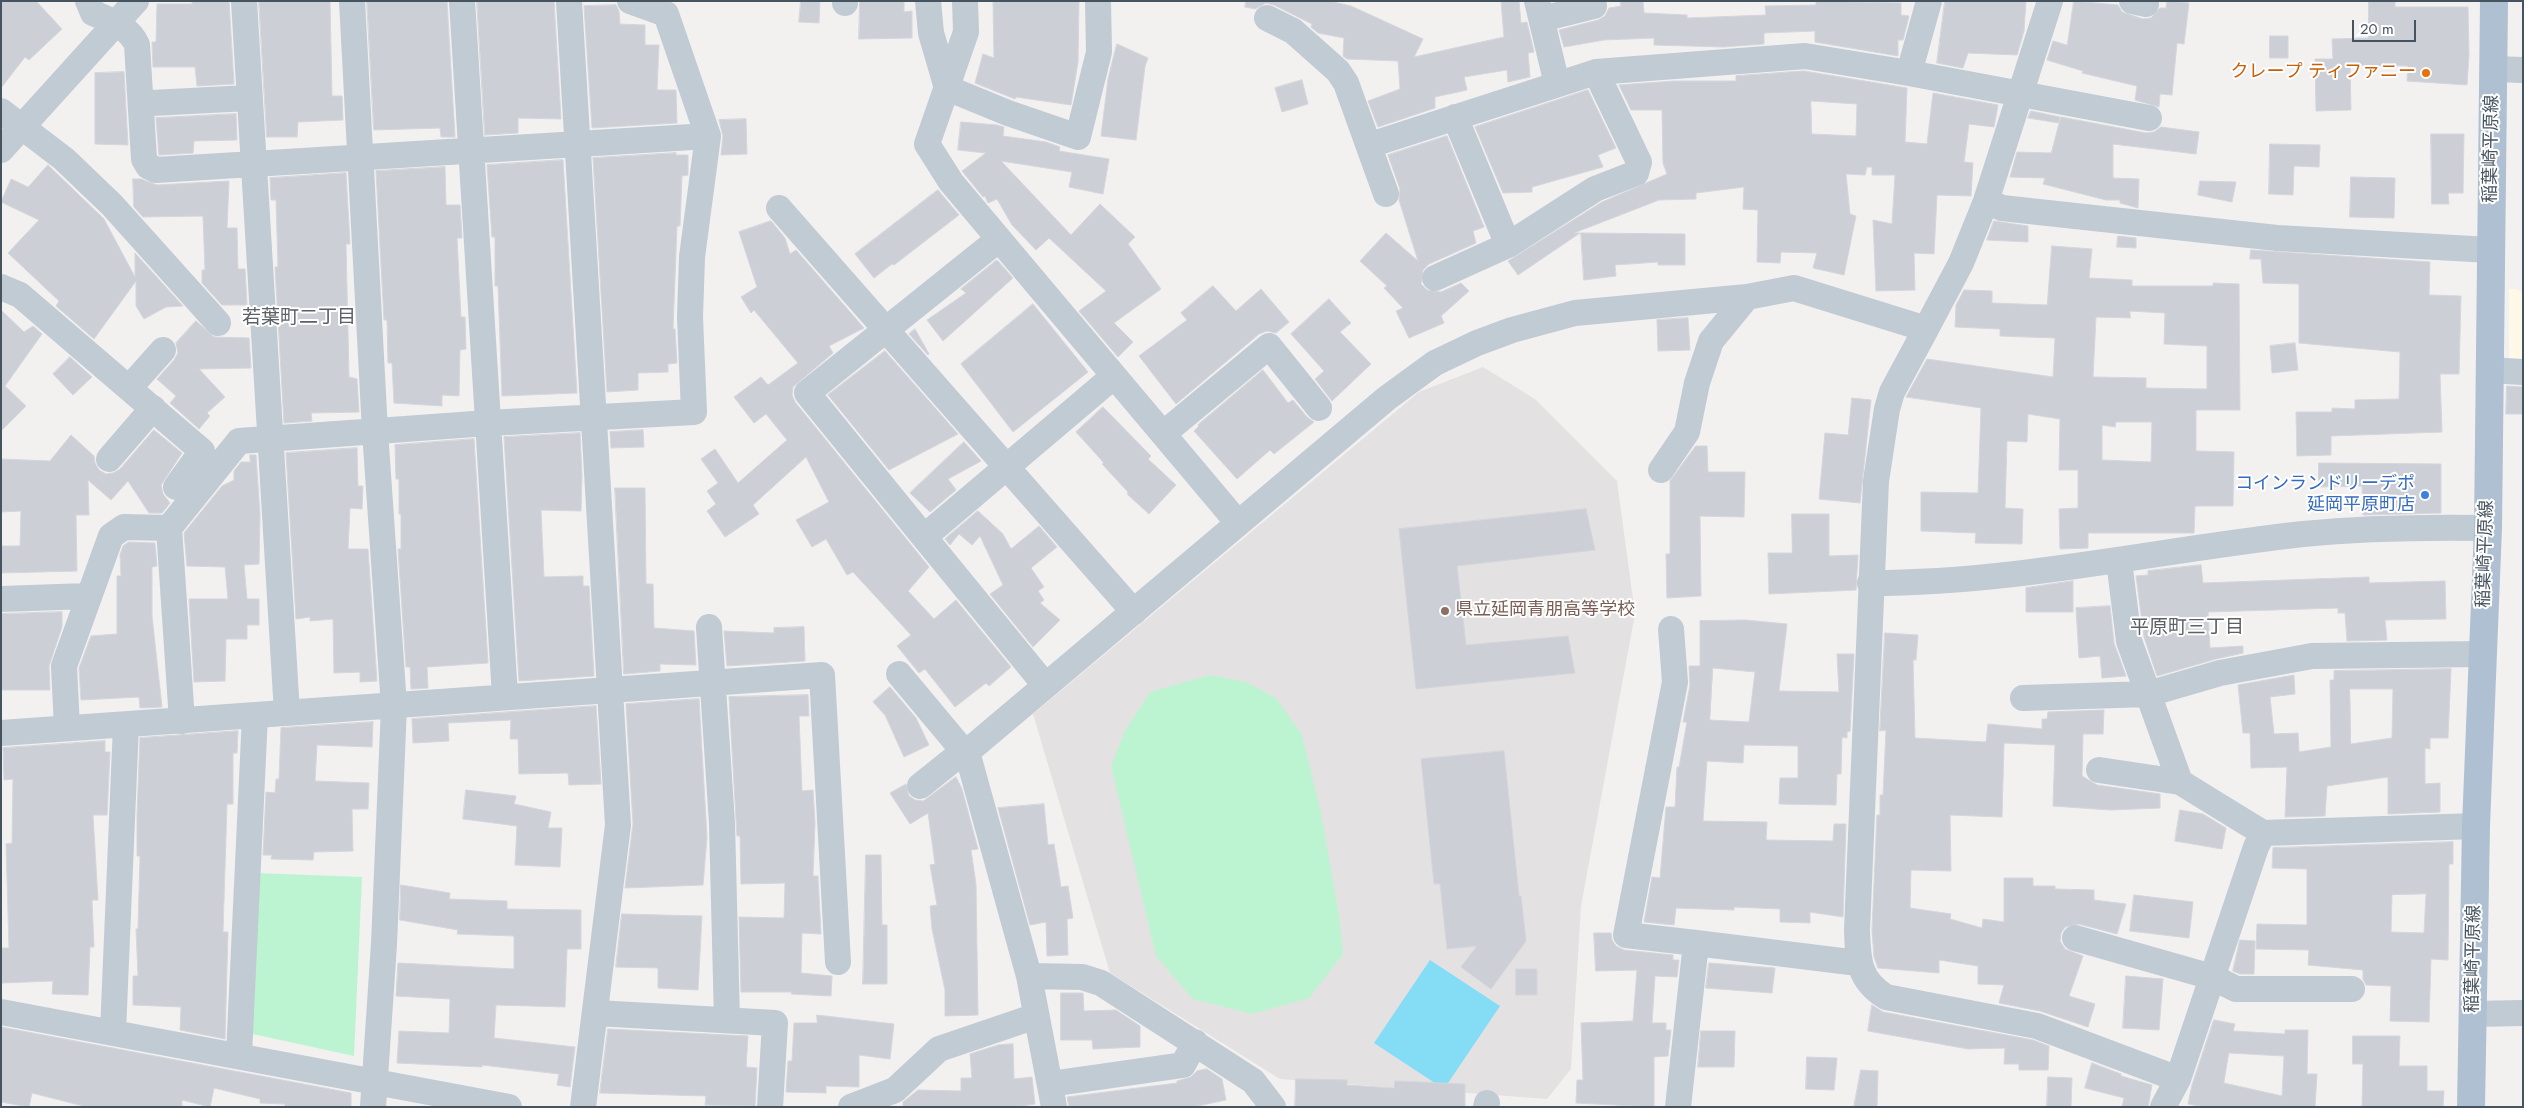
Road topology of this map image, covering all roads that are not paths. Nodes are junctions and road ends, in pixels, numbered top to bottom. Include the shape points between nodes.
1 (88, 1) edge
2 (136, 1) edge
3 (244, 1) edge
4 (352, 1) edge
5 (462, 1) edge
6 (569, 1) edge
7 (630, 1) edge
8 (928, 1) edge
9 (965, 1) edge
10 (1098, 1) edge
11 (1929, 1) edge
12 (2050, 1) edge
13 (2494, 1) edge
14 (1594, 6) dead end
15 (1539, 10) edge
16 (1268, 18) dead end
17 (116, 23) junction
18 (2493, 69) junction
19 (2523, 70) edge
20 (1596, 72) junction
21 (1908, 72) junction
22 (1557, 84) junction
23 (948, 88) junction
24 (2020, 95) junction
25 (249, 98) junction
26 (151, 103) dead end
27 (1455, 117) junction
28 (2149, 118) dead end
29 (11, 120) edge
30 (708, 136) junction
31 (577, 145) junction
32 (1370, 145) junction
33 (1, 150) edge
34 (472, 150) junction
35 (362, 158) junction
36 (252, 163) junction
37 (1386, 194) dead end
38 (1986, 201) junction
39 (779, 208) dead end
40 (999, 239) junction
41 (1508, 245) junction
42 (2490, 250) junction
43 (1435, 278) dead end
44 (1, 287) edge
45 (1747, 297) junction
46 (218, 323) dead end
47 (1926, 329) junction
48 (886, 330) junction
49 (163, 350) dead end
50 (2489, 370) junction
51 (2523, 372) edge
52 (1114, 376) junction
53 (130, 387) junction
54 (153, 408) junction
55 (1319, 408) dead end
56 (592, 417) junction
57 (488, 423) junction
58 (376, 431) junction
59 (1163, 434) junction
60 (270, 438) junction
61 (109, 459) dead end
62 (1006, 467) junction
63 (1661, 470) dead end
64 (176, 487) dead end
65 (1238, 523) junction
66 (169, 528) junction
67 (2488, 528) junction
68 (924, 537) junction
69 (2119, 561) junction
70 (1870, 583) junction
71 (88, 596) junction
72 (1, 599) edge
73 (1134, 612) junction
74 (709, 627) dead end
75 (1671, 629) dead end
76 (2483, 654) junction
77 (899, 674) dead end
78 (713, 684) junction
79 (1045, 685) junction
80 (610, 691) junction
81 (2148, 694) junction
82 (505, 696) junction
83 (2023, 698) dead end
84 (394, 706) junction
85 (287, 713) junction
86 (255, 716) junction
87 (182, 721) junction
88 (126, 725) junction
89 (67, 728) junction
90 (1, 732) edge
91 (967, 752) junction
92 (2099, 770) dead end
93 (2180, 782) junction
94 (920, 786) dead end
95 (2476, 826) junction
96 (2263, 833) junction
97 (2076, 938) dead end
98 (1696, 943) junction
99 (838, 962) dead end
100 (1858, 963) junction
101 (1028, 976) junction
102 (2212, 977) junction
103 (2352, 990) dead end
104 (1, 1012) edge
105 (596, 1013) junction
106 (2523, 1013) edge
107 (2473, 1014) junction
108 (1036, 1016) junction
109 (727, 1020) junction
110 (113, 1032) junction
111 (1195, 1042) junction
112 (239, 1055) junction
113 (377, 1080) junction
114 (1052, 1095) edge
115 (895, 1098) edge
116 (2171, 1098) edge
117 (373, 1107) edge
118 (509, 1107) edge
119 (583, 1107) edge
120 (770, 1107) edge
121 (851, 1107) edge
122 (1272, 1107) edge
123 (1678, 1107) edge
124 (2471, 1107) edge

1 - 17 street via 93,13
2 - 17 street
3 - 25 street
4 - 35 street
5 - 34 street
6 - 31 street
7 - 30 street via 666,14
8 - 23 street via 931,33
9 - 23 street via 966,32
10 - 23 street via 1099,52 1078,137 1008,114
11 - 21 street
12 - 24 street
13 - 18 main road, 稲葉崎平原線
14 - 15 street
15 - 22 street
16 - 32 street via 1293,31 1338,72 1346,83
17 - 29 street
17 - 36 street via 137,45 144,159 148,166 156,170
18 - 19 street
18 - 42 main road, 稲葉崎平原線
20 - 21 street via 1805,56
20 - 22 street
20 - 41 street via 1639,162 1636,173 1595,189
21 - 24 street
22 - 27 street
23 - 40 street via 927,144 951,182
24 - 28 street
24 - 38 street
25 - 26 street
25 - 36 street
27 - 32 street
27 - 41 street
29 - 33 street
29 - 46 street via 64,159 112,204
30 - 31 street
30 - 56 street via 692,257 690,317 694,412
31 - 34 street
31 - 56 street
32 - 37 street
34 - 35 street
34 - 57 street
35 - 36 street
35 - 58 street
36 - 60 street
38 - 42 street via 2002,208 2277,238
38 - 47 street via 1961,263
39 - 48 street
40 - 48 street
40 - 52 street
41 - 43 street
42 - 50 main road, 稲葉崎平原線
44 - 53 street via 20,294
45 - 47 street via 1794,288
45 - 63 street via 1710,341 1687,432
45 - 65 street via 1575,313 1477,343 1435,363 1387,398
47 - 70 street via 1892,392 1887,409 1876,481
48 - 62 street
48 - 68 street via 807,394
49 - 53 street
50 - 51 street
50 - 67 main road, 稲葉崎平原線
52 - 59 street
52 - 62 street
53 - 54 street
54 - 61 street
54 - 64 street via 202,451
55 - 59 street via 1269,346
56 - 57 street
56 - 80 street
57 - 58 street
57 - 82 street
58 - 60 street
58 - 84 street
59 - 65 street
60 - 66 street via 239,441
60 - 85 street
62 - 68 street
62 - 73 street
65 - 73 street
66 - 71 street via 124,527 111,536
66 - 87 street
67 - 69 street via 2303,534
67 - 76 main road, 稲葉崎平原線
68 - 79 street
69 - 70 street via 1973,580
69 - 81 street via 2129,641
70 - 100 street
71 - 72 street
71 - 89 street via 64,666
73 - 79 street
74 - 78 street
75 - 98 street via 1675,682 1626,935
76 - 81 street via 2312,656 2220,673
76 - 95 main road, 稲葉崎平原線
77 - 91 street
78 - 80 street
78 - 99 street via 822,675
78 - 109 street via 722,823
79 - 91 street
80 - 82 street
80 - 105 street via 618,825
81 - 83 street
81 - 93 street
82 - 84 street
84 - 85 street
84 - 113 street
85 - 86 street
86 - 87 street
86 - 112 street
87 - 88 street
88 - 89 street
88 - 110 street
89 - 90 street
91 - 94 street
91 - 101 street
92 - 93 street
93 - 96 street
95 - 96 street
95 - 107 main road, 稲葉崎平原線
96 - 102 street
97 - 102 street
98 - 100 street
98 - 123 street
100 - 116 street via 1865,978 1886,997 2037,1026
101 - 108 street
101 - 111 street via 1082,977 1101,983
102 - 103 street via 2236,989
102 - 116 street
104 - 110 street
105 - 109 street
105 - 119 street
106 - 107 street
107 - 124 main road, 稲葉崎平原線
108 - 114 street
108 - 115 street via 939,1048
109 - 120 street via 775,1022
110 - 112 street
111 - 114 street via 1182,1065
111 - 122 street via 1253,1081
112 - 113 street
113 - 117 street
113 - 118 street
115 - 121 street

